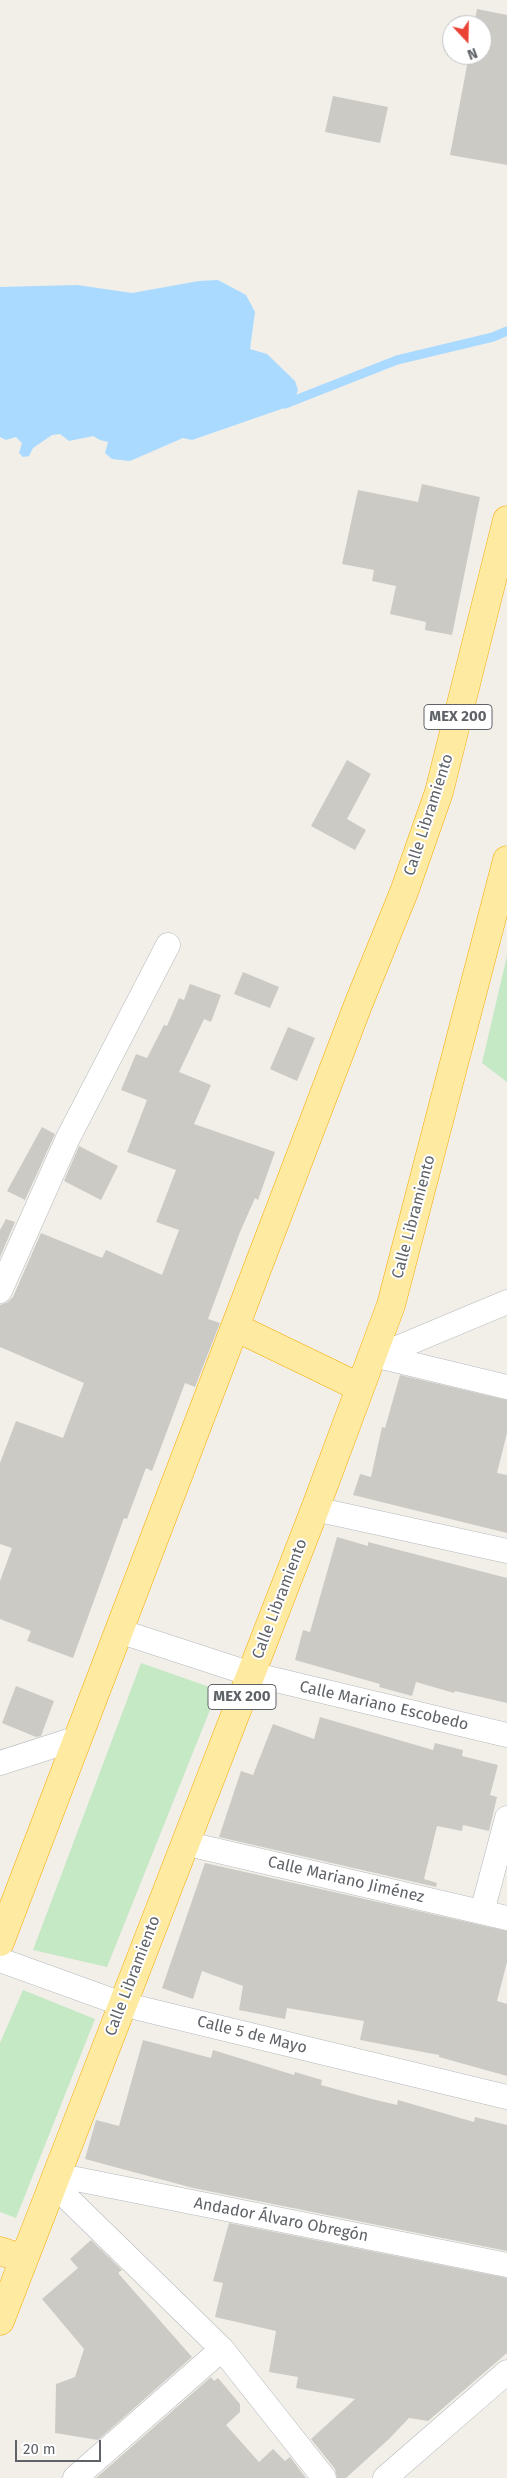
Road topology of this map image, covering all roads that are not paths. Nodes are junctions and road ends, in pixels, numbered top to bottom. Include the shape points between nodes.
1 (505, 530) edge
2 (507, 860) edge
3 (168, 945) dead end
4 (0, 1290) edge
5 (507, 1302) edge
6 (234, 1328) junction
7 (375, 1353) junction
8 (359, 1387) junction
9 (507, 1387) edge
10 (315, 1509) junction
11 (507, 1551) edge
12 (118, 1632) junction
13 (251, 1674) junction
14 (507, 1735) edge
15 (78, 1738) junction
16 (0, 1763) edge
17 (507, 1818) edge
18 (184, 1843) junction
19 (482, 1912) junction
20 (507, 1918) edge
21 (0, 1942) edge
22 (0, 1960) edge
23 (122, 2004) junction
24 (507, 2097) edge
25 (54, 2179) junction
26 (12, 2255) edge
27 (507, 2266) edge
28 (0, 2321) edge
29 (222, 2349) junction
30 (507, 2372) edge
31 (75, 2478) edge
32 (324, 2478) edge
33 (385, 2478) edge

1 - 6 highway, Calle Libramiento / MEX 200 via 440,792
2 - 7 highway, Calle Libramiento / MEX 200 via 391,1305
3 - 4 street via 68,1138
5 - 7 street
6 - 8 highway
6 - 12 highway, Calle Libramiento / MEX 200
7 - 8 highway, Calle Libramiento / MEX 200
7 - 9 street
8 - 10 highway, Calle Libramiento / MEX 200
10 - 11 street
10 - 13 highway, Calle Libramiento / MEX 200
12 - 13 street, Calle Mariano Escobedo
12 - 15 highway, Calle Libramiento / MEX 200
13 - 14 street, Calle Mariano Escobedo
13 - 18 highway, Calle Libramiento / MEX 200
15 - 16 street
15 - 21 highway, Calle Libramiento / MEX 200
17 - 19 street
18 - 19 street, Calle Mariano Jiménez
18 - 23 highway, Calle Libramiento / MEX 200
19 - 20 street, Calle Mariano Jiménez
22 - 23 street, Calle 5 de Mayo
23 - 24 street, Calle 5 de Mayo
23 - 25 highway, Calle Libramiento / MEX 200
25 - 26 highway, Calle Libramiento / MEX 200
25 - 27 street, Andador Álvaro Obregón
25 - 29 street
26 - 28 highway, Calle Libramiento / MEX 200
29 - 31 street
29 - 32 street
30 - 33 street

